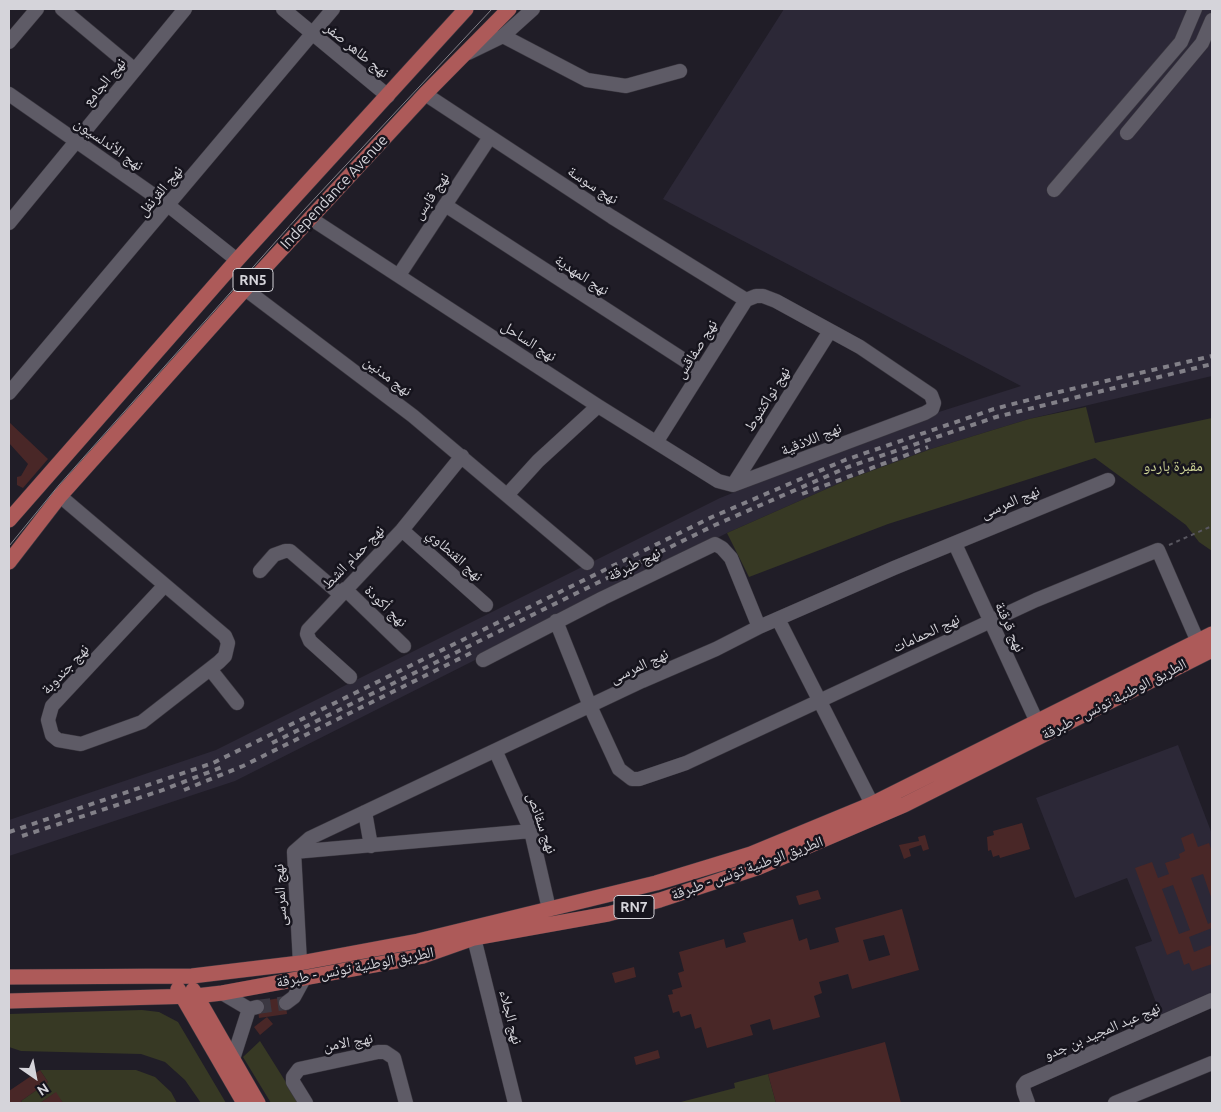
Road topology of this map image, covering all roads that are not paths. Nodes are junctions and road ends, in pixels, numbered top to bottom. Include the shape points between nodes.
1 (38, 9) edge
2 (62, 9) edge
3 (283, 9) edge
4 (333, 9) edge
5 (466, 9) edge
6 (509, 9) edge
7 (533, 9) edge
8 (1195, 9) edge
9 (178, 11) edge
10 (1212, 20) edge
11 (312, 34) junction
12 (503, 36) junction
13 (9, 42) edge
14 (463, 55) junction
15 (135, 70) junction
16 (680, 71) dead end
17 (9, 94) edge
18 (425, 94) junction
19 (388, 96) junction
20 (1127, 133) dead end
21 (490, 137) junction
22 (76, 141) junction
23 (1054, 190) dead end
24 (169, 206) junction
25 (445, 206) junction
26 (310, 218) junction
27 (9, 223) edge
28 (237, 260) junction
29 (400, 275) junction
30 (245, 289) junction
31 (746, 300) junction
32 (830, 331) junction
33 (701, 371) junction
34 (9, 393) edge
35 (598, 406) junction
36 (657, 441) junction
37 (462, 456) junction
38 (1108, 480) dead end
39 (733, 485) junction
40 (508, 494) junction
41 (60, 496) junction
42 (9, 520) edge
43 (402, 530) junction
44 (955, 544) junction
45 (9, 562) edge
46 (587, 563) dead end
47 (260, 571) dead end
48 (165, 585) junction
49 (343, 591) junction
50 (486, 605) dead end
51 (778, 619) junction
52 (990, 621) junction
53 (556, 622) junction
54 (759, 627) junction
55 (1212, 634) edge
56 (1198, 642) junction
57 (404, 646) dead end
58 (1212, 650) edge
59 (483, 660) dead end
60 (210, 669) junction
61 (350, 677) dead end
62 (820, 701) junction
63 (237, 704) dead end
64 (590, 706) junction
65 (1037, 722) junction
66 (496, 752) junction
67 (872, 804) junction
68 (365, 812) junction
69 (530, 831) junction
70 (371, 846) junction
71 (294, 852) junction
72 (549, 909) junction
73 (474, 938) junction
74 (302, 970) junction
75 (175, 976) junction
76 (192, 976) junction
77 (9, 977) edge
78 (34, 977) junction
79 (222, 993) junction
80 (189, 997) junction
81 (1212, 1000) edge
82 (9, 1001) edge
83 (34, 1001) junction
84 (286, 1003) dead end
85 (233, 1059) junction
86 (1212, 1063) edge
87 (244, 1103) edge
88 (258, 1103) edge
89 (306, 1103) edge
90 (406, 1103) edge
91 (515, 1103) edge
92 (1028, 1103) edge
93 (1115, 1103) edge

1 - 13 street
2 - 15 street
3 - 11 street, نهج طاهر صفر
4 - 11 street, نهج القرنفل
5 - 19 main road, Independance Avenue / RN5
6 - 14 main road, Independance Avenue / RN5
7 - 12 street
8 - 23 street via 1181,42
9 - 15 street, نهج الجامع
10 - 20 street via 1202,43
11 - 19 street, نهج طاهر صفر
11 - 24 street, نهج القرنفل
12 - 14 street
12 - 16 street via 587,80 626,86
14 - 18 main road, Independance Avenue / RN5
15 - 22 street, نهج الجامع
17 - 22 street, نهج الأندلسيون
18 - 21 street, نهج سوسة
18 - 26 main road, Independance Avenue / RN5
19 - 28 main road, Independance Avenue / RN5
21 - 25 street, نهج قابس
21 - 31 street, نهج سوسة
22 - 24 street, نهج الأندلسيون
22 - 27 street, نهج الجامع
24 - 28 street, نهج الأندلسيون
24 - 34 street, نهج القرنفل
25 - 29 street, نهج قابس
25 - 33 street, نهج المهدية
26 - 29 street, نهج الساحل
26 - 30 main road, Independance Avenue / RN5
28 - 42 main road, Independance Avenue / RN5
29 - 35 street, نهج الساحل
30 - 37 street, نهج مدنين
30 - 41 main road, Independance Avenue / RN5
31 - 32 street via 764,296
31 - 33 street, نهج صفاقس
32 - 39 street, نهج نواكشوط
32 - 39 street, نهج اللاذقية via 876,357 931,396 932,409
33 - 36 street, نهج صفاقس
35 - 36 street, نهج الساحل
35 - 40 street via 538,461
36 - 39 street, نهج الساحل via 718,481
37 - 40 street, نهج مدنين
37 - 43 street, نهج حمام الشط
38 - 44 street, نهج المرسى
40 - 46 street, نهج مدنين
41 - 45 main road, Independance Avenue / RN5
41 - 48 street, نهج جندوبة
43 - 49 street, نهج حمام الشط
43 - 50 street, نهج القنطاوي
44 - 51 street, نهج المرسى
44 - 52 street, نهج قرقنة
47 - 49 street, نهج أكودة via 274,555 290,551
48 - 60 street, نهج جندوبة via 226,636 225,656
48 - 60 street, نهج جندوبة via 52,706 48,720 52,735 64,743 81,744 130,728
49 - 57 street, نهج أكودة
49 - 61 street, نهج حمام الشط via 307,634 313,644
51 - 54 street, نهج المرسى
51 - 62 street
52 - 56 street, نهج الحمامات via 1158,550
52 - 62 street, نهج الحمامات
52 - 65 street, نهج قرقنة
53 - 54 street, نهج طبرقة via 715,544 731,558
53 - 59 street, نهج طبرقة
53 - 64 street
54 - 64 street, نهج المرسى
55 - 56 main road, الطريق الوطنية تونس - طبرقة / RN7
56 - 65 main road, الطريق الوطنية تونس - طبرقة / RN7
58 - 73 main road, الطريق الوطنية تونس - طبرقة / RN7 via 904,805 757,868 608,914
60 - 63 street
62 - 64 street, نهج الحمامات via 686,763 632,778 619,769
62 - 67 street
64 - 66 street, نهج المرسى
65 - 67 main road, الطريق الوطنية تونس - طبرقة / RN7
66 - 68 street, نهج المرسى
66 - 69 street, نهج سقانص
67 - 72 main road, الطريق الوطنية تونس - طبرقة / RN7 via 727,862
68 - 70 street
68 - 71 street, نهج المرسى via 310,838
69 - 70 street
69 - 72 street, نهج سقانص
70 - 71 street
71 - 74 street, نهج المرسى
72 - 74 main road, الطريق الوطنية تونس - طبرقة / RN7
73 - 74 main road, الطريق الوطنية تونس - طبرقة / RN7 via 422,956
73 - 91 street, نهج الجلاء
74 - 76 main road, الطريق الوطنية تونس - طبرقة / RN7
74 - 79 main road, الطريق الوطنية تونس - طبرقة / RN7
74 - 84 street via 294,997
75 - 76 main road, الطريق الوطنية تونس - طبرقة / RN7
75 - 78 main road, الطريق الوطنية تونس - طبرقة / RN7
75 - 80 main road
76 - 80 main road
77 - 78 main road, الطريق الوطنية تونس - طبرقة / RN7
78 - 83 main road
79 - 80 main road, الطريق الوطنية تونس - طبرقة / RN7
79 - 85 street via 253,1008
80 - 83 main road, الطريق الوطنية تونس - طبرقة / RN7
80 - 85 main road
80 - 87 main road
81 - 92 street, نهج عبد المجيد بن جدو via 1026,1082 1023,1086
82 - 83 main road, الطريق الوطنية تونس - طبرقة / RN7
85 - 88 main road
86 - 93 street
89 - 90 street, نهج الامن via 294,1082 293,1077 299,1069 378,1052 394,1058

